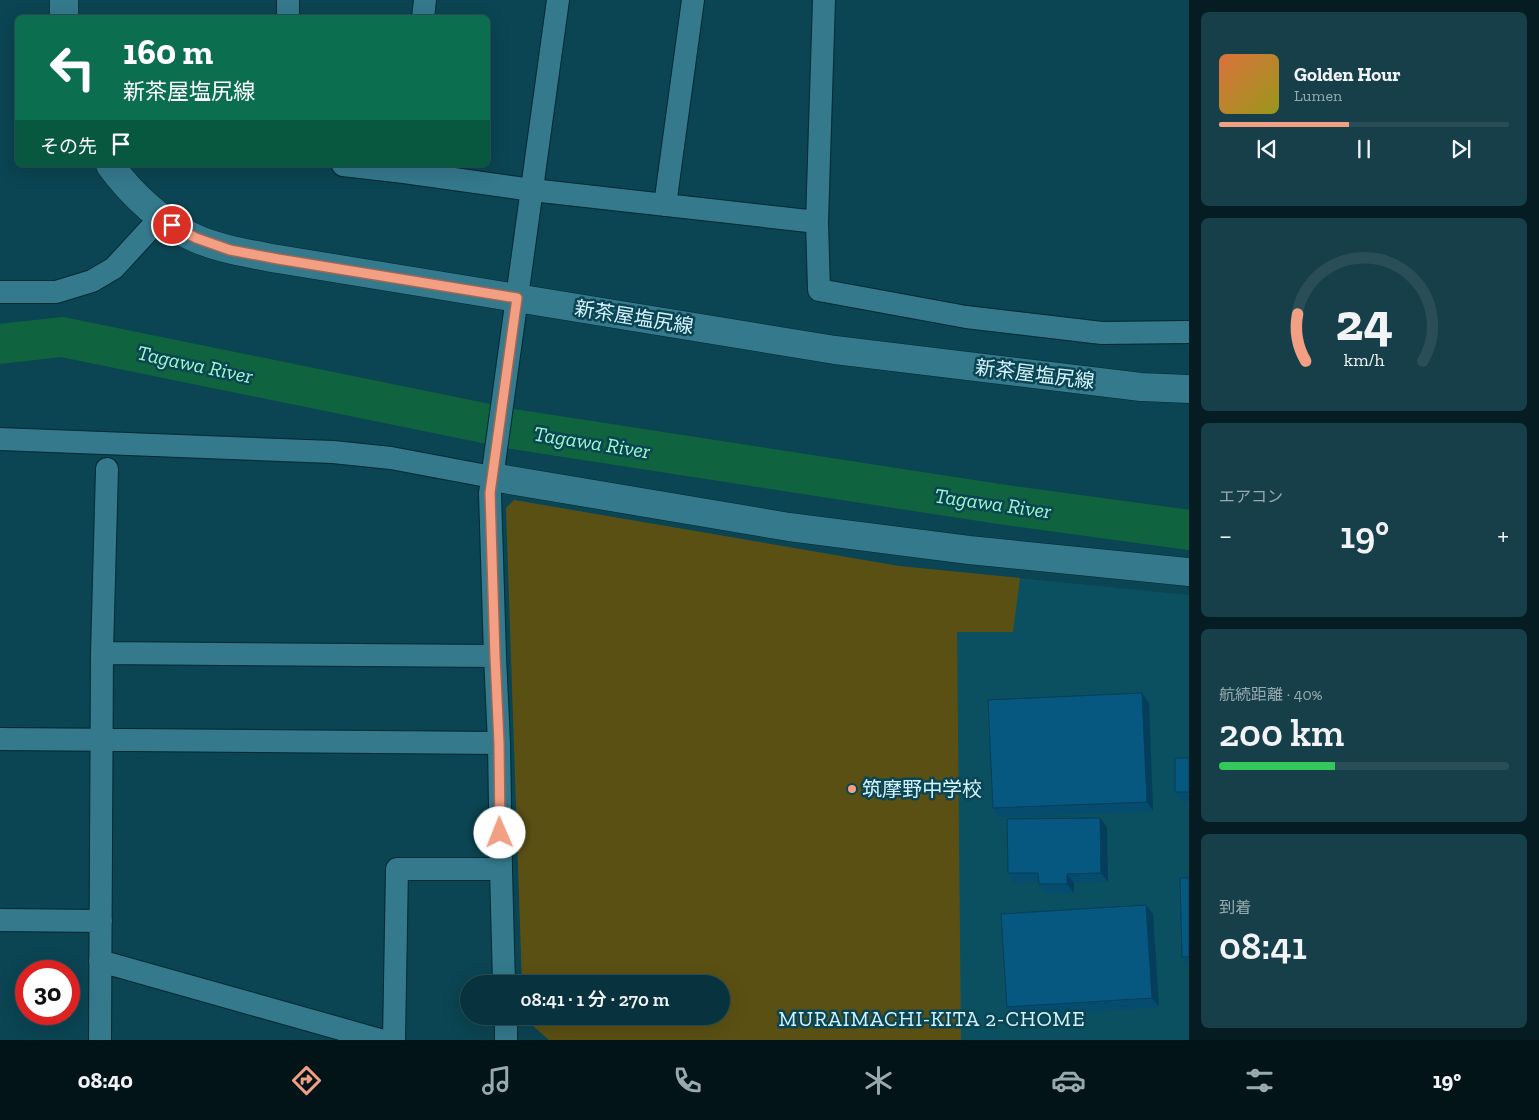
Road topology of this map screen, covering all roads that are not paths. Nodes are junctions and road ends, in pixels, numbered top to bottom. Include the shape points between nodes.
1 (64, 0) edge
2 (288, 0) edge
3 (425, 0) edge
4 (558, 0) edge
5 (693, 0) edge
6 (824, 0) edge
7 (64, 15) edge
8 (288, 15) edge
9 (423, 15) edge
10 (112, 167) edge
11 (374, 167) edge
12 (405, 169) edge
13 (532, 190) junction
14 (666, 205) junction
15 (160, 218) junction
16 (817, 222) junction
17 (0, 292) edge
18 (517, 298) junction
19 (1189, 332) edge
20 (1189, 389) edge
21 (0, 439) edge
22 (107, 468) dead end
23 (494, 468) junction
24 (1189, 572) edge
25 (102, 653) junction
26 (495, 656) junction
27 (0, 739) edge
28 (102, 740) junction
29 (499, 743) junction
30 (500, 869) junction
31 (0, 920) edge
32 (101, 921) junction
33 (100, 961) junction
34 (504, 975) edge
35 (506, 1025) edge
36 (100, 1040) edge
37 (380, 1040) edge
38 (394, 1040) edge
39 (506, 1040) edge

1 - 7 main road
2 - 8 street
3 - 9 street
4 - 13 street
5 - 14 street
6 - 16 street
10 - 15 main road, 新茶屋塩尻線
11 - 12 street
12 - 13 street
13 - 14 street
13 - 18 street
14 - 16 street
15 - 17 street via 114,268 92,281 56,292
15 - 18 main road, 新茶屋塩尻線 via 196,238 230,250
16 - 19 street via 819,290 966,317 1102,332
18 - 20 main road, 新茶屋塩尻線 via 835,350 1140,387
18 - 23 street
21 - 23 street via 333,452
22 - 25 street
23 - 24 main road via 789,527 970,550
23 - 26 street via 490,493
25 - 26 street
25 - 28 street
26 - 29 street
27 - 28 street
28 - 29 street
28 - 32 street
29 - 30 street
30 - 34 street
30 - 38 street via 397,869
31 - 32 street
32 - 33 street
33 - 36 street
33 - 37 street
35 - 39 street

